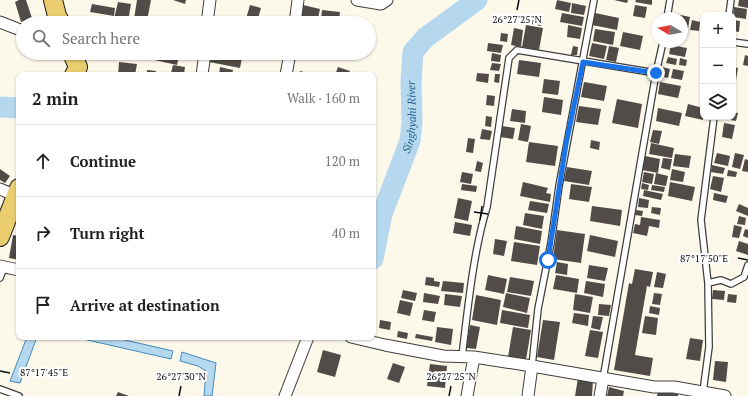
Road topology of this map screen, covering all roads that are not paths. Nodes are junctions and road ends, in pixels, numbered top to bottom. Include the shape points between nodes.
1 (52, 0) edge
2 (210, 0) edge
3 (298, 0) edge
4 (357, 0) edge
5 (387, 0) edge
6 (594, 0) edge
7 (670, 0) edge
8 (731, 0) edge
9 (668, 12) edge
10 (729, 12) edge
11 (56, 16) edge
12 (208, 16) edge
13 (295, 16) edge
14 (0, 22) edge
15 (16, 28) edge
16 (736, 42) edge
17 (748, 44) edge
18 (662, 48) edge
19 (75, 60) edge
20 (203, 60) edge
21 (289, 60) edge
22 (583, 62) junction
23 (76, 72) edge
24 (202, 72) edge
25 (287, 72) edge
26 (656, 73) junction
27 (714, 120) edge
28 (12, 191) edge
29 (0, 237) edge
30 (748, 265) edge
31 (2, 266) edge
32 (16, 269) edge
33 (0, 278) edge
34 (708, 282) junction
35 (307, 340) edge
36 (364, 340) edge
37 (462, 356) junction
38 (474, 357) junction
39 (532, 366) junction
40 (603, 379) junction
41 (0, 389) edge
42 (703, 392) junction
43 (19, 396) edge
44 (285, 396) edge
45 (467, 396) edge
46 (528, 396) edge
47 (600, 396) edge
48 (725, 396) edge

1 - 11 main road
2 - 12 street
3 - 13 street
4 - 5 street via 381,4
6 - 22 lane
7 - 9 lane
8 - 10 lane
14 - 15 street
16 - 17 lane
18 - 26 lane
19 - 23 main road via 78,67
20 - 24 street
21 - 25 street
22 - 26 lane
22 - 37 lane via 518,50 509,58 487,207 468,305
22 - 39 lane via 538,309
26 - 40 lane
27 - 34 lane via 701,220
28 - 29 main road
30 - 34 lane via 744,277 731,284 721,280
31 - 32 street
31 - 33 lane
34 - 42 lane via 709,347
35 - 44 street
36 - 37 street via 443,356
37 - 38 street
38 - 39 street
38 - 45 street
39 - 40 street
39 - 46 street
40 - 42 street via 654,389 674,387
40 - 47 street
41 - 43 lane
42 - 48 street

